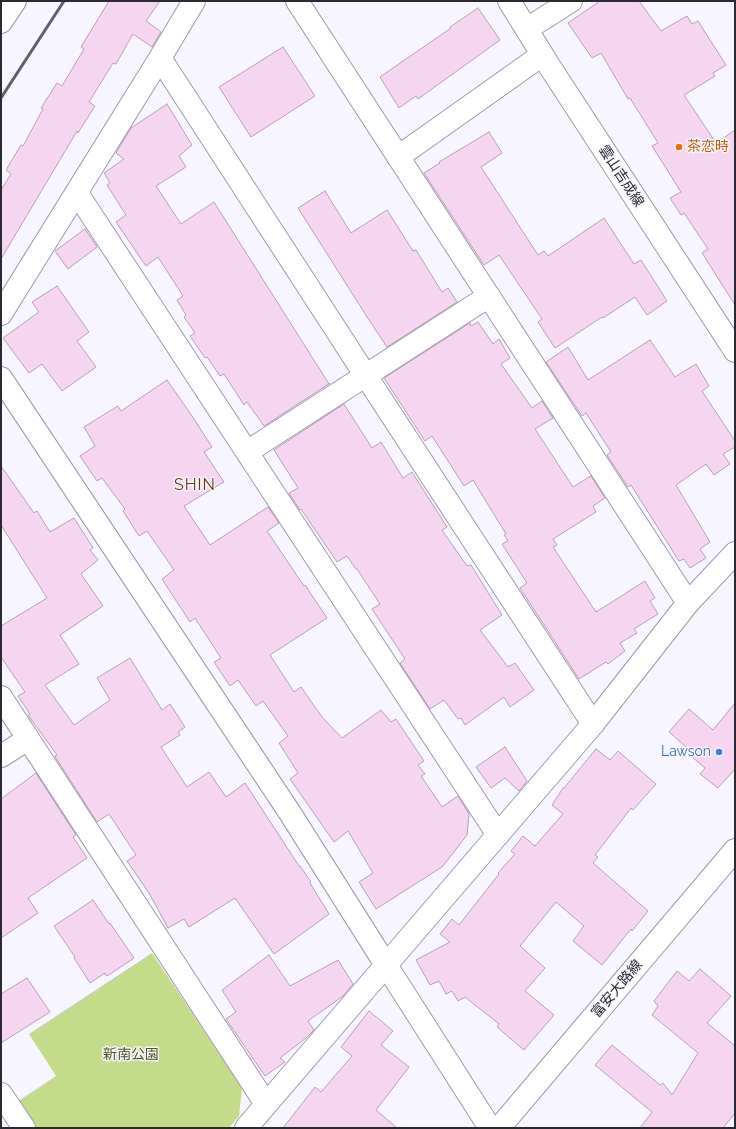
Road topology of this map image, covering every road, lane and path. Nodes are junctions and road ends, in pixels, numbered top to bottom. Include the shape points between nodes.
1 (15, 1) edge
2 (194, 1) edge
3 (297, 1) edge
4 (509, 1) edge
5 (571, 1) edge
6 (1, 22) edge
7 (527, 29) junction
8 (542, 55) junction
9 (160, 58) junction
10 (398, 157) junction
11 (76, 193) junction
12 (489, 296) junction
13 (1, 314) edge
14 (735, 351) edge
15 (366, 376) junction
16 (1, 378) edge
17 (247, 452) junction
18 (735, 553) edge
19 (688, 603) junction
20 (1, 697) edge
21 (593, 724) junction
22 (28, 739) junction
23 (1, 756) edge
24 (498, 835) junction
25 (735, 850) edge
26 (386, 965) junction
27 (1, 1094) edge
28 (266, 1104) junction
29 (24, 1128) edge
30 (246, 1128) edge
31 (490, 1128) edge
32 (499, 1128) edge

1 - 6 street
2 - 9 street
3 - 10 street
4 - 7 street, 雲山吉成線
5 - 7 street
7 - 8 street, 雲山吉成線
8 - 10 street
8 - 14 street, 雲山吉成線
9 - 11 street
9 - 15 street
10 - 12 street
11 - 13 street
11 - 17 street
12 - 15 street
12 - 19 street
15 - 17 street
15 - 21 street
16 - 26 street via 286,807
17 - 24 street
18 - 19 street
19 - 21 street
20 - 22 street
21 - 24 street
22 - 23 street
22 - 28 street
24 - 26 street
25 - 32 street, 富安大路線
26 - 28 street
26 - 31 street
27 - 29 street
28 - 30 street

